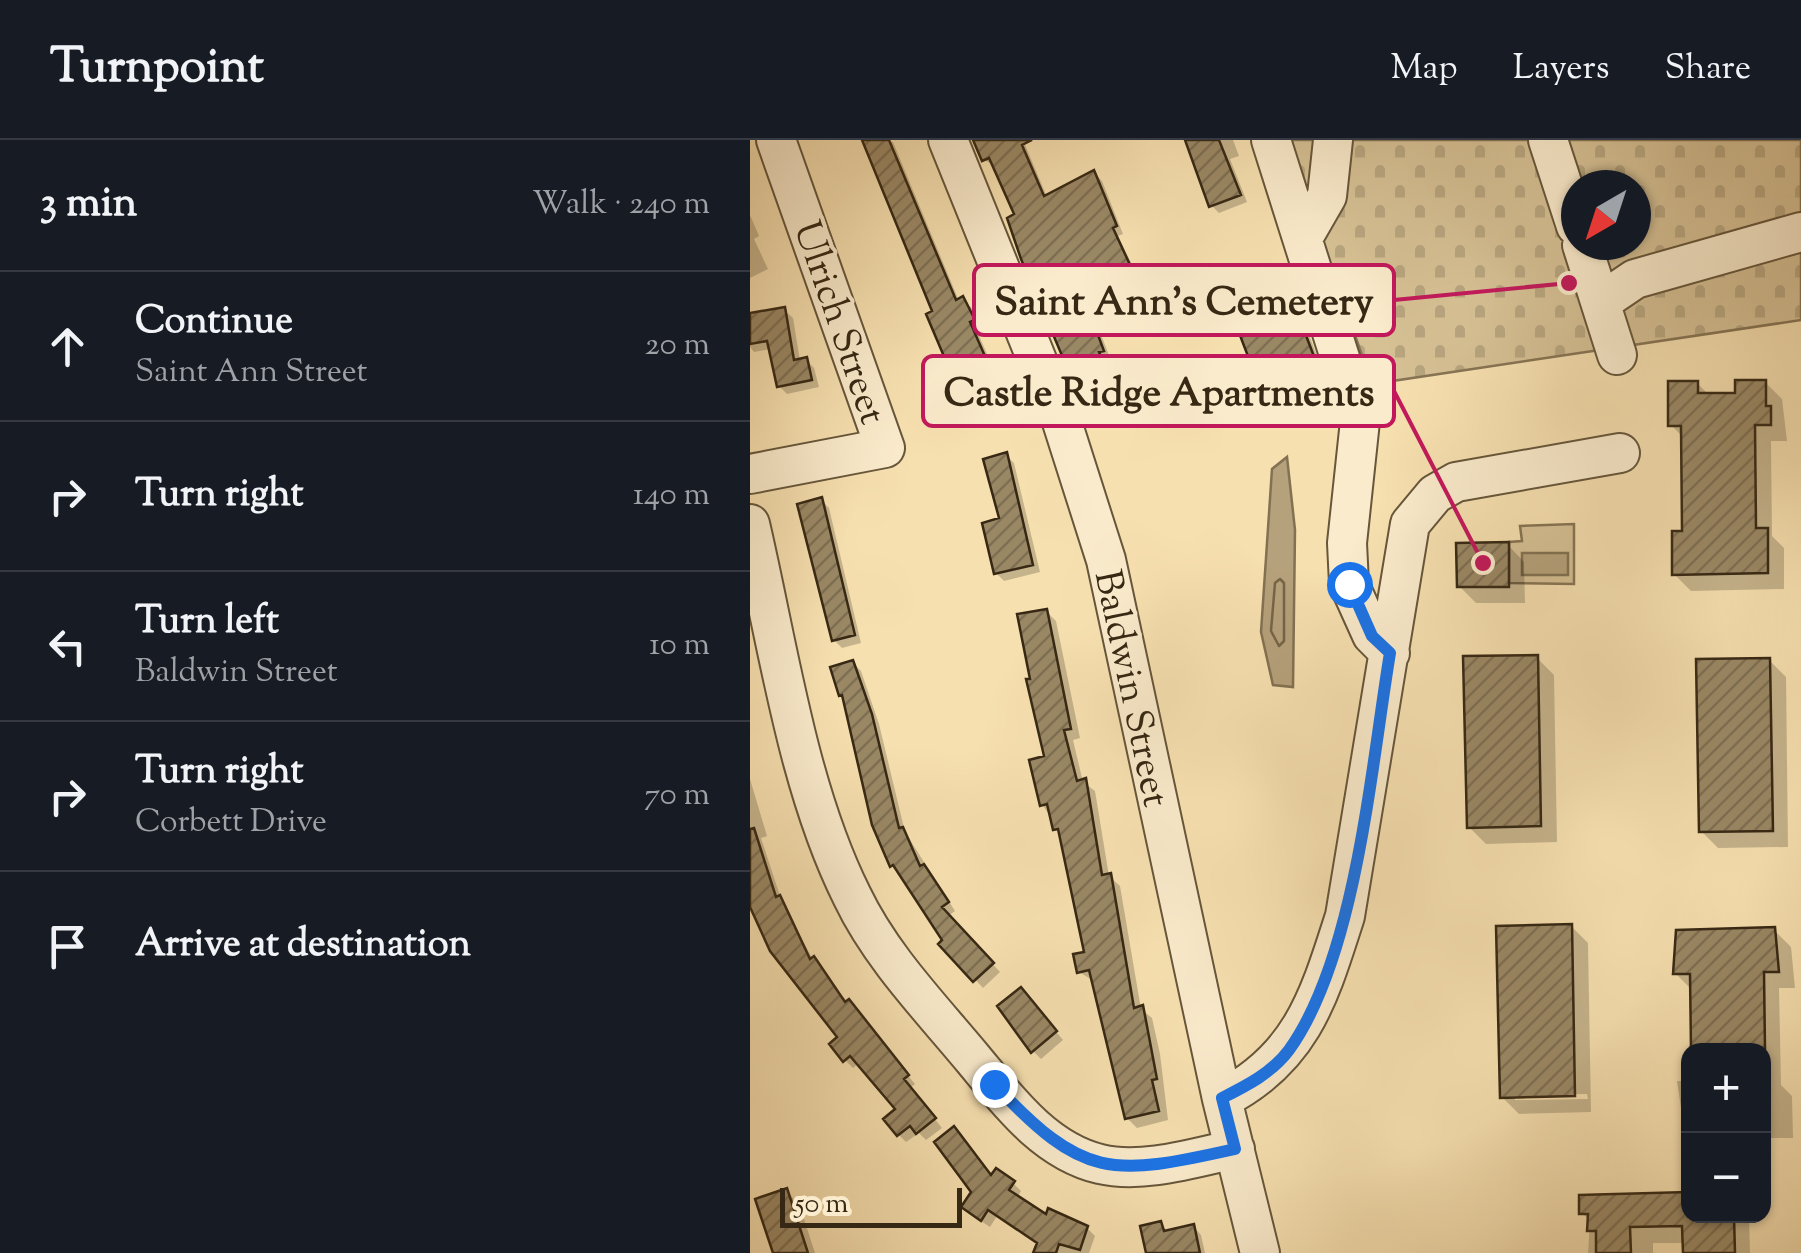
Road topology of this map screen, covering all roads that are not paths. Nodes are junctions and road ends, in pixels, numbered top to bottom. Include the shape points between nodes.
1 (776, 140) edge
2 (948, 140) edge
3 (1272, 140) edge
4 (1334, 140) edge
5 (1548, 140) edge
6 (1561, 180) edge
7 (1801, 232) edge
8 (1304, 236) junction
9 (1587, 260) edge
10 (1601, 302) junction
11 (1617, 355) dead end
12 (1620, 453) dead end
13 (750, 474) edge
14 (750, 524) edge
15 (1390, 653) junction
16 (1222, 1098) junction
17 (1235, 1149) junction
18 (1260, 1253) edge

1 - 13 street, Ulrich Street via 885,448
2 - 16 street, Baldwin Street via 1062,422 1106,560
3 - 8 street
4 - 8 street via 1327,196
5 - 6 street
7 - 10 street via 1635,280
8 - 15 street via 1360,421 1349,584 1372,636
9 - 10 street
10 - 11 street
12 - 15 street via 1456,482 1435,494 1410,524
14 - 17 street via 832,852 882,949 1040,1134 1071,1154 1102,1165 1141,1166
15 - 16 street via 1345,916 1329,966 1287,1052
16 - 17 street, Baldwin Street
17 - 18 street, Baldwin Street

